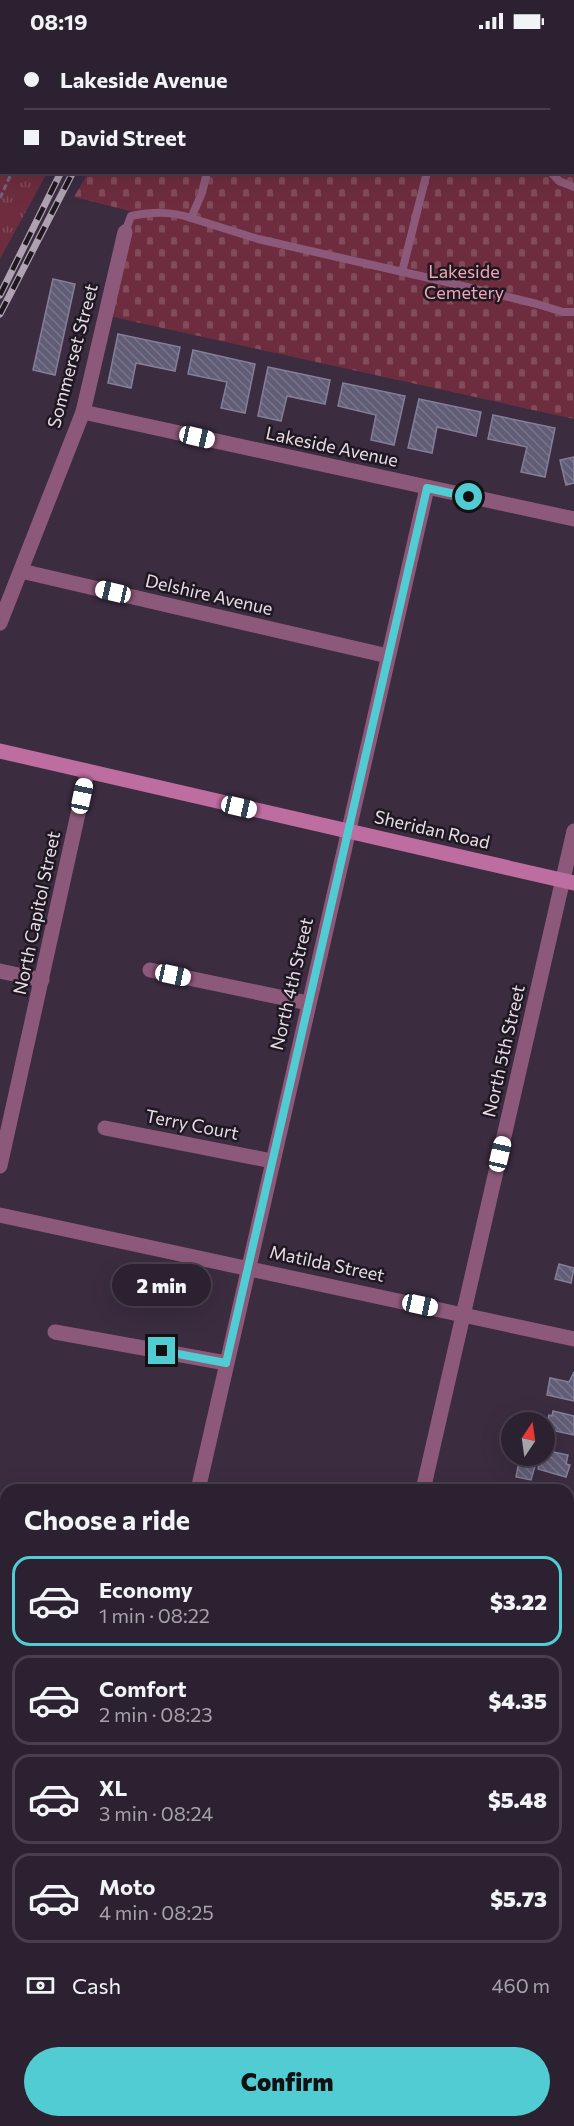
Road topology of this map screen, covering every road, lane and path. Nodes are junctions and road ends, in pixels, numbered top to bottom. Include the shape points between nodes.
1 (11, 174) edge
2 (207, 174) edge
3 (426, 174) edge
4 (553, 174) edge
5 (574, 187) edge
6 (0, 198) edge
7 (191, 218) junction
8 (124, 232) joint
9 (402, 272) junction
10 (574, 312) edge
11 (82, 412) junction
12 (427, 488) junction
13 (574, 519) edge
14 (21, 571) junction
15 (0, 623) edge
16 (388, 656) junction
17 (0, 752) edge
18 (87, 773) junction
19 (348, 831) junction
20 (574, 831) edge
21 (568, 882) edge
22 (150, 970) dead end
23 (0, 971) edge
24 (42, 980) junction
25 (308, 1003) junction
26 (105, 1128) dead end
27 (3, 1142) edge
28 (272, 1161) junction
29 (0, 1167) edge
30 (0, 1215) edge
31 (247, 1267) junction
32 (463, 1314) junction
33 (55, 1332) dead end
34 (574, 1339) edge
35 (226, 1363) junction
36 (199, 1484) edge
37 (424, 1484) edge

1 - 6 path
2 - 7 lane
3 - 9 lane
4 - 5 lane
7 - 8 lane via 156,212 131,216
7 - 9 lane via 258,239
8 - 11 street, Sommerset Street
9 - 10 lane
11 - 12 street, Lakeside Avenue
11 - 14 street, Sommerset Street
12 - 13 street, Lakeside Avenue
12 - 16 street, North 4th Street
14 - 15 street, Sommerset Street
14 - 16 street, Delshire Avenue
16 - 19 street, North 4th Street
17 - 18 main road, Sheridan Road
18 - 19 main road, Sheridan Road
18 - 24 street, North Capitol Street
19 - 21 main road, Sheridan Road
19 - 25 street, North 4th Street
20 - 21 street, North 5th Street
21 - 32 street, North 5th Street
22 - 25 street
23 - 24 street
24 - 27 street, North Capitol Street
25 - 28 street, North 4th Street
26 - 28 street, Terry Court
27 - 29 street, North Capitol Street
28 - 31 street, North 4th Street
30 - 31 street, Matilda Street
31 - 32 street, Matilda Street
31 - 35 street, North 4th Street
32 - 34 street, Matilda Street
32 - 37 street, North 5th Street
33 - 35 street
35 - 36 street, North 4th Street

